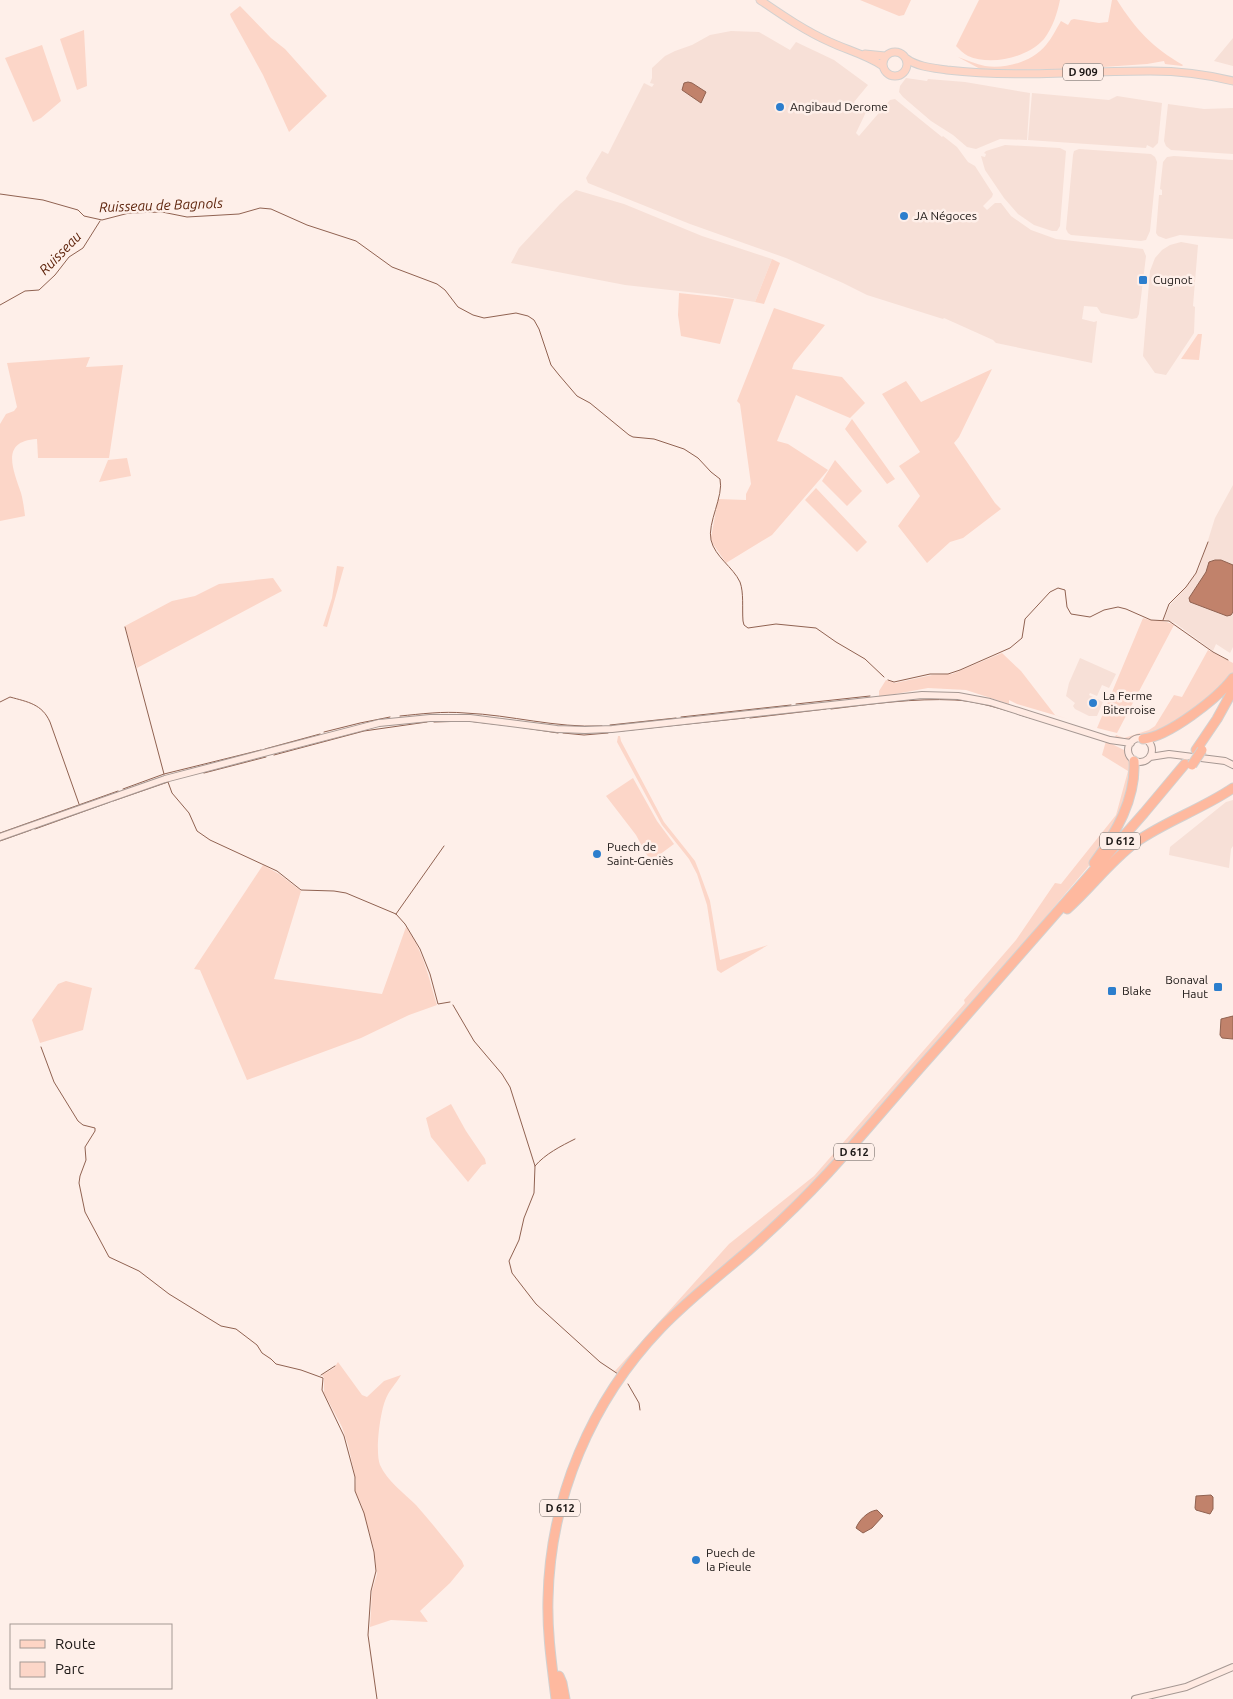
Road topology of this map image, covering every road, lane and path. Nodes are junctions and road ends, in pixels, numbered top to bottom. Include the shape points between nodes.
1 (760, 0) edge
2 (854, 52) junction
3 (885, 56) junction
4 (907, 60) junction
5 (883, 66) junction
6 (934, 68) junction
7 (906, 70) junction
8 (1233, 81) edge
9 (1233, 678) edge
10 (1233, 690) edge
11 (1233, 702) edge
12 (1143, 739) junction
13 (1110, 740) junction
14 (1131, 743) junction
15 (1151, 747) junction
16 (1128, 752) junction
17 (1169, 754) junction
18 (1150, 757) junction
19 (1194, 758) junction
20 (1233, 759) edge
21 (1134, 760) junction
22 (1225, 761) junction
23 (1233, 765) edge
24 (1233, 788) edge
25 (0, 837) edge
26 (1067, 910) junction
27 (1053, 916) junction
28 (1233, 1667) edge
29 (555, 1673) junction
30 (555, 1699) edge
31 (563, 1699) edge
32 (1136, 1699) edge

1 - 2 main road via 803,28
2 - 3 main road
2 - 5 main road
3 - 4 main road via 899,52
3 - 5 main road
4 - 6 main road, D 909
4 - 7 main road
5 - 7 main road via 892,76
6 - 7 main road, D 909
6 - 8 main road, D 909 via 974,73 1186,72
9 - 12 highway via 1206,704 1166,731
10 - 19 highway, D 612
11 - 19 highway, D 612
12 - 14 street
12 - 15 street
13 - 14 street
13 - 16 street
13 - 25 street via 990,702 944,695 608,729 556,729 470,718 414,719 379,723 165,778
14 - 16 street
15 - 17 street
15 - 18 street
16 - 21 street
17 - 18 street
17 - 19 street
18 - 21 street via 1141,762
19 - 22 street
19 - 26 highway, D 612
19 - 27 highway, D 612
20 - 22 street
21 - 27 highway via 1135,769 1120,823
22 - 23 street
24 - 26 highway via 1135,843
26 - 29 highway, D 612 via 837,1171 789,1221 665,1333 618,1391 581,1463 562,1525 553,1606
27 - 29 highway, D 612 via 828,1173 756,1244 662,1328 636,1356 605,1401 584,1440 557,1522 548,1598
28 - 32 street via 1186,1688
29 - 30 highway
29 - 31 highway via 562,1683

